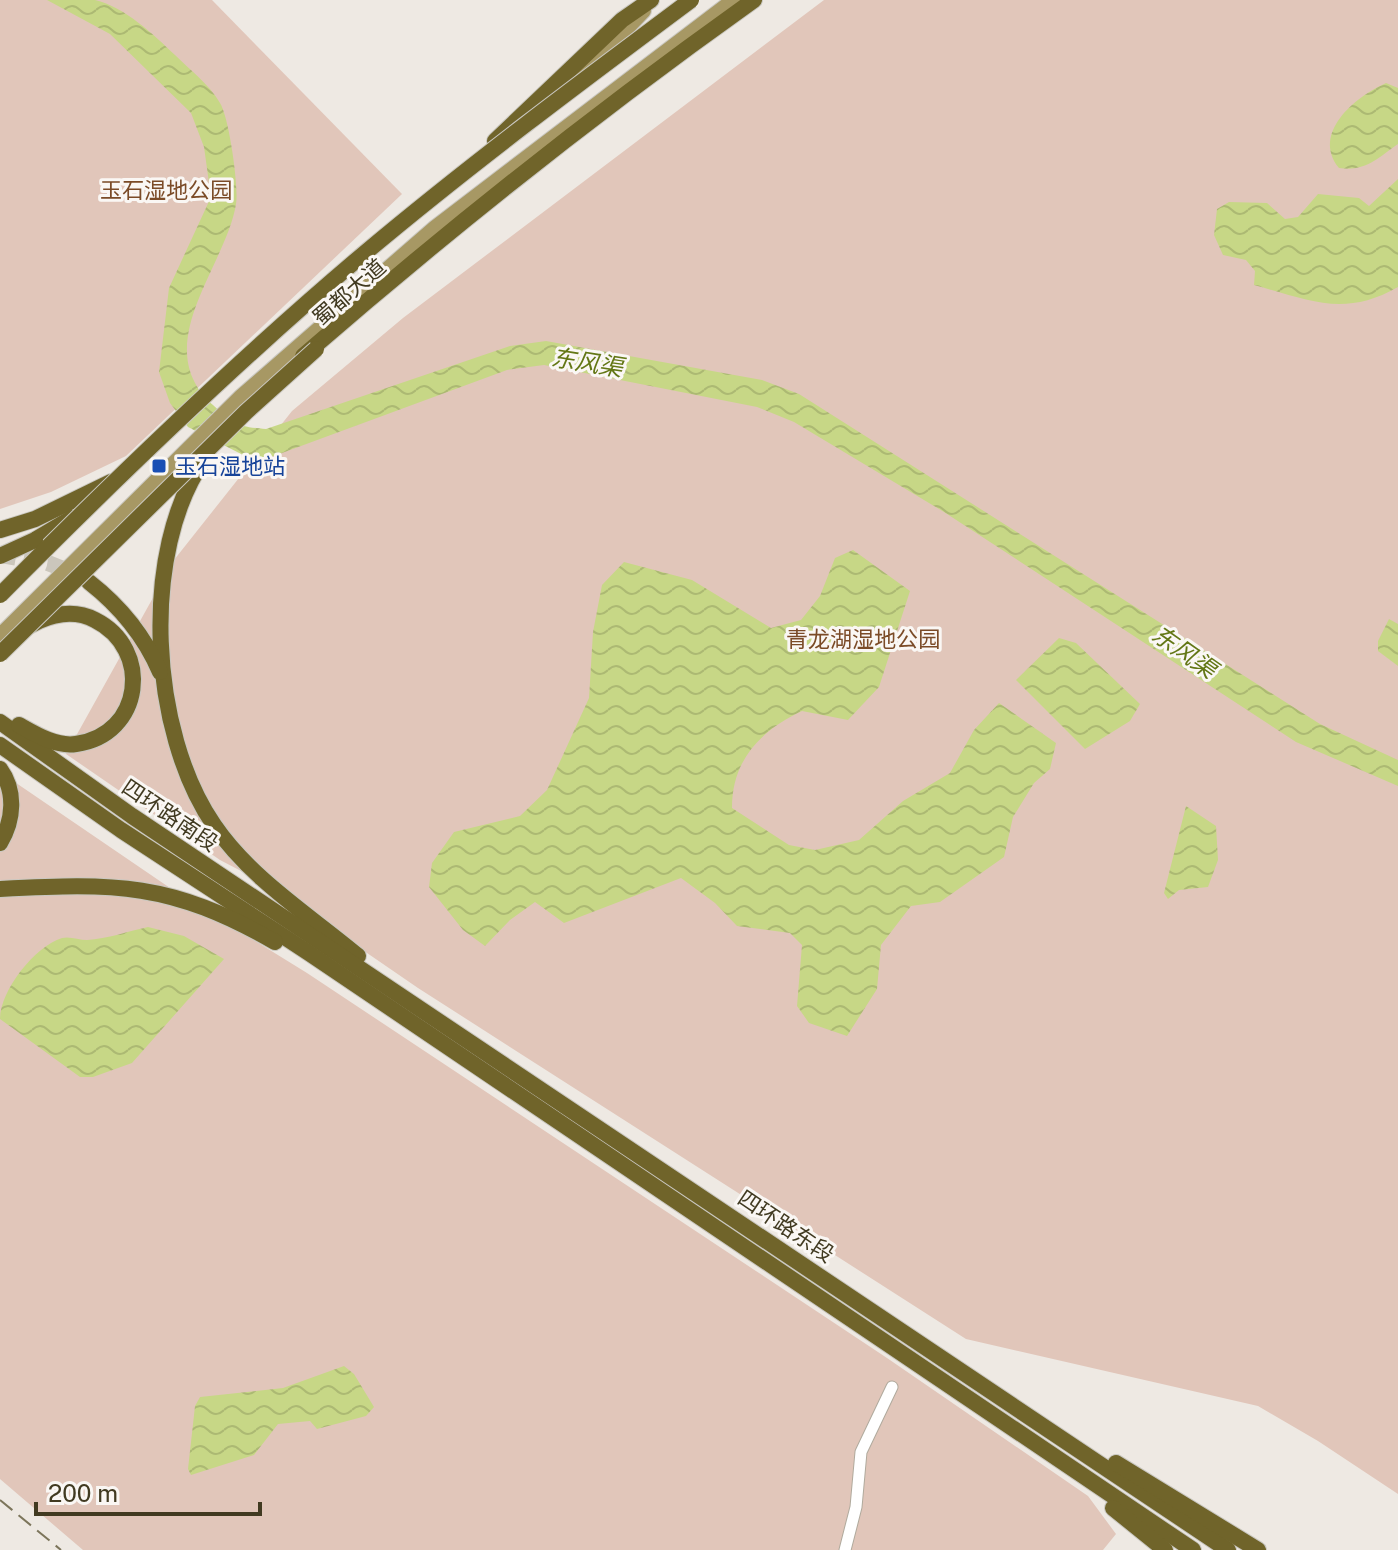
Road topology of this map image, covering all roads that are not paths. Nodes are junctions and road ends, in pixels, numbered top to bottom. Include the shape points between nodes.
1 (654, 0) edge
2 (691, 0) edge
3 (733, 0) edge
4 (757, 0) edge
5 (244, 400) junction
6 (162, 439) junction
7 (186, 465) junction
8 (113, 481) junction
9 (0, 530) edge
10 (0, 556) edge
11 (89, 582) tunnel mouth
12 (0, 595) edge
13 (0, 603) edge
14 (8, 634) edge
15 (0, 652) edge
16 (167, 696) junction
17 (0, 713) edge
18 (9, 725) edge
19 (0, 745) edge
20 (0, 769) edge
21 (0, 843) edge
22 (0, 889) edge
23 (314, 946) junction
24 (412, 1013) junction
25 (892, 1387) dead end
26 (997, 1393) junction
27 (1043, 1451) junction
28 (845, 1550) edge
29 (1165, 1550) edge
30 (1193, 1550) edge
31 (1228, 1550) edge
32 (1258, 1550) edge

1 - 6 highway, bridge via 622,20
2 - 12 highway, 蜀都大道, bridge via 515,131 366,252 172,427
3 - 5 main road via 435,227
4 - 5 highway via 578,129
4 - 15 highway, 蜀都大道, bridge via 364,308 235,423
5 - 7 highway, bridge
5 - 7 main road
6 - 8 highway
6 - 13 main road
7 - 14 highway
7 - 16 highway via 163,582
8 - 9 highway via 75,502
8 - 10 highway, bridge via 85,507
11 - 16 highway via 133,625 150,651
14 - 15 highway
14 - 18 highway via 53,615 88,616 118,636 133,663 135,682 124,715 95,739 58,743
16 - 23 highway via 183,762 213,824
17 - 18 highway
18 - 23 highway, 四环路南段
19 - 23 highway, 四环路南段 via 121,830
20 - 21 highway via 11,801
22 - 23 highway via 98,884 179,897
23 - 24 highway, 四环路东段
23 - 24 highway
24 - 26 highway, 四环路东段
24 - 27 highway, 四环路东段
25 - 28 street via 861,1452
26 - 31 highway, 四环路东段
26 - 32 highway
27 - 29 highway
27 - 30 highway, 四环路东段

